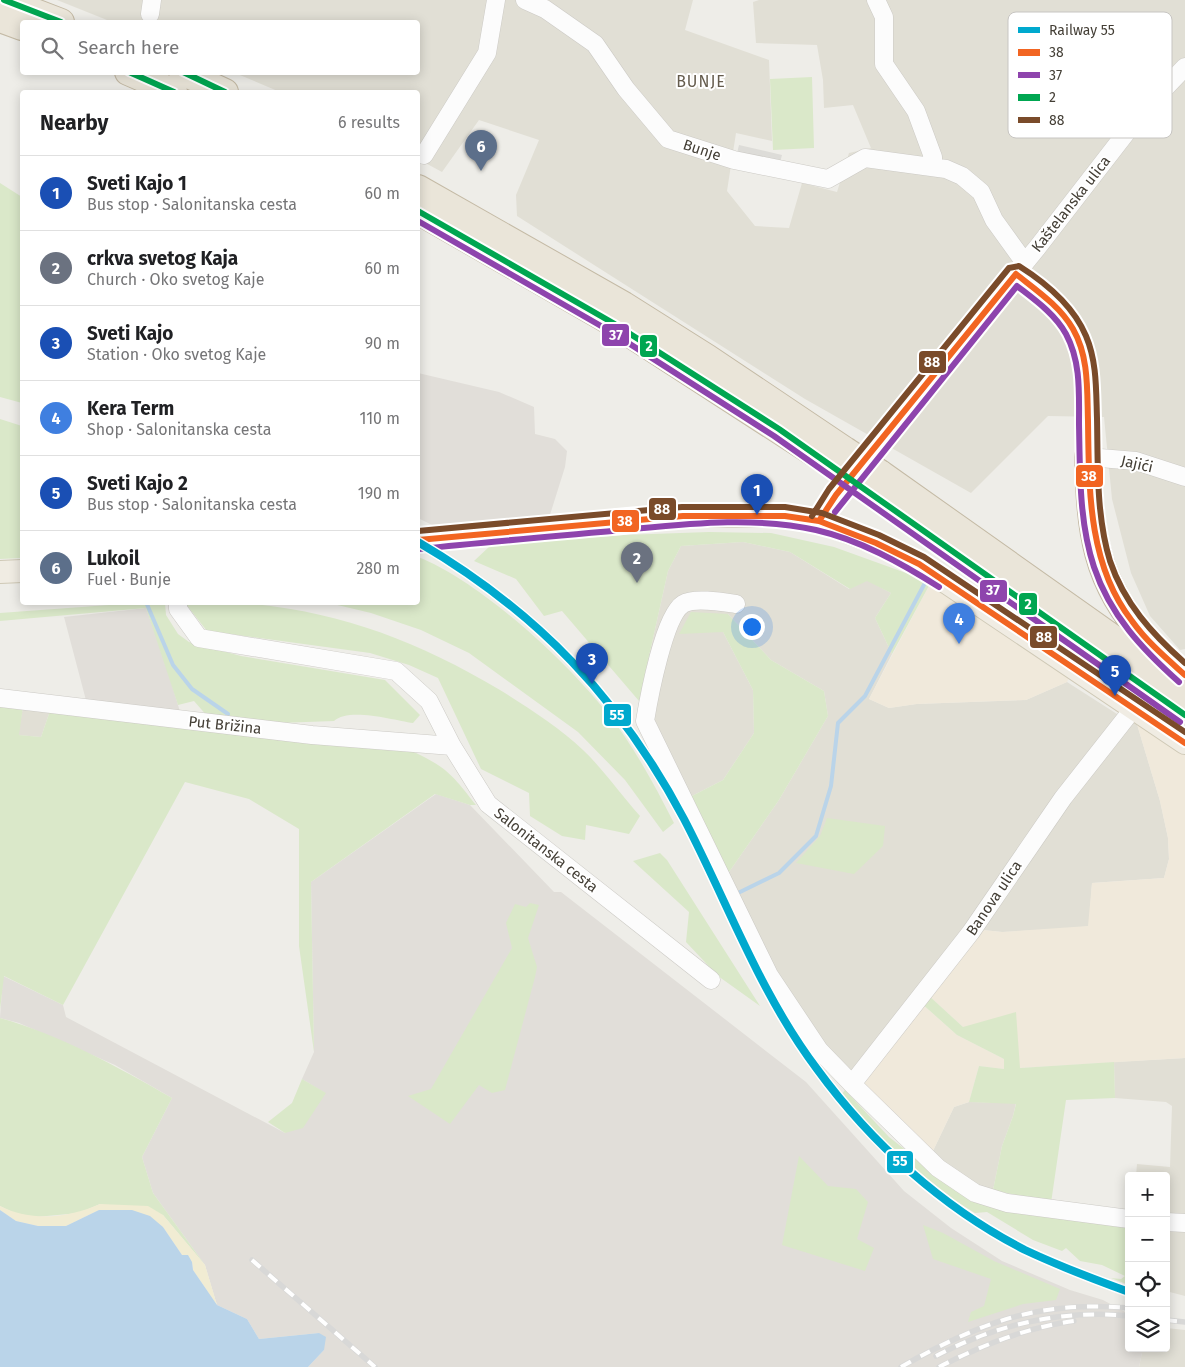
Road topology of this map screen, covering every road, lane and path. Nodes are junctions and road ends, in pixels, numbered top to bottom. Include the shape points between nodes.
1 (4, 0) edge
2 (496, 0) edge
3 (525, 0) edge
4 (876, 0) edge
5 (0, 19) edge
6 (56, 20) edge
7 (20, 26) edge
8 (1185, 67) edge
9 (135, 75) edge
10 (188, 75) edge
11 (1172, 81) edge
12 (169, 90) edge
13 (221, 90) edge
14 (1122, 138) edge
15 (424, 155) dead end
16 (933, 166) junction
17 (420, 189) edge
18 (420, 212) edge
19 (1020, 268) junction
20 (1088, 456) junction
21 (840, 458) junction
22 (1185, 477) edge
23 (873, 481) junction
24 (819, 521) junction
25 (420, 540) edge
26 (20, 570) edge
27 (0, 572) edge
28 (736, 604) dead end
29 (178, 606) edge
30 (1185, 675) edge
31 (1185, 690) edge
32 (0, 698) edge
33 (1133, 709) junction
34 (1185, 715) edge
35 (1185, 743) edge
36 (452, 746) junction
37 (711, 980) dead end
38 (852, 1084) junction
39 (1125, 1218) edge
40 (1170, 1222) edge
41 (1185, 1223) edge

1 - 6 highway
2 - 15 street via 487,53
3 - 16 street, Bunje via 545,9 595,44 626,89 668,139 734,160 828,179 865,158
4 - 16 street via 884,17 884,64 916,112 933,157
5 - 7 highway
8 - 11 street, Kaštelanska ulica
9 - 12 highway
10 - 13 highway
14 - 19 street, Kaštelanska ulica
16 - 19 street, Bunje via 962,176 981,192
17 - 21 highway via 624,305 708,358
18 - 21 highway
19 - 20 street via 1065,315 1078,338 1087,378
19 - 24 street, Kaštelanska ulica via 836,495
20 - 22 street, Jajići via 1136,461
20 - 30 highway via 1093,535 1107,580 1138,629 1166,660
21 - 23 highway, bridge
23 - 31 highway
23 - 34 highway
24 - 25 main road via 785,516 683,516
24 - 33 main road via 919,564
26 - 27 main road
28 - 38 street via 683,603 672,615 645,721 769,975 819,1050
29 - 36 street, Salonitanska cesta via 199,638 396,670 430,701
32 - 36 street, Put Brižina via 302,734
33 - 35 main road
33 - 38 street, Banova ulica via 1063,798 971,932
36 - 37 street, Salonitanska cesta via 488,804
38 - 39 street via 938,1168 975,1193 1007,1203
40 - 41 street

